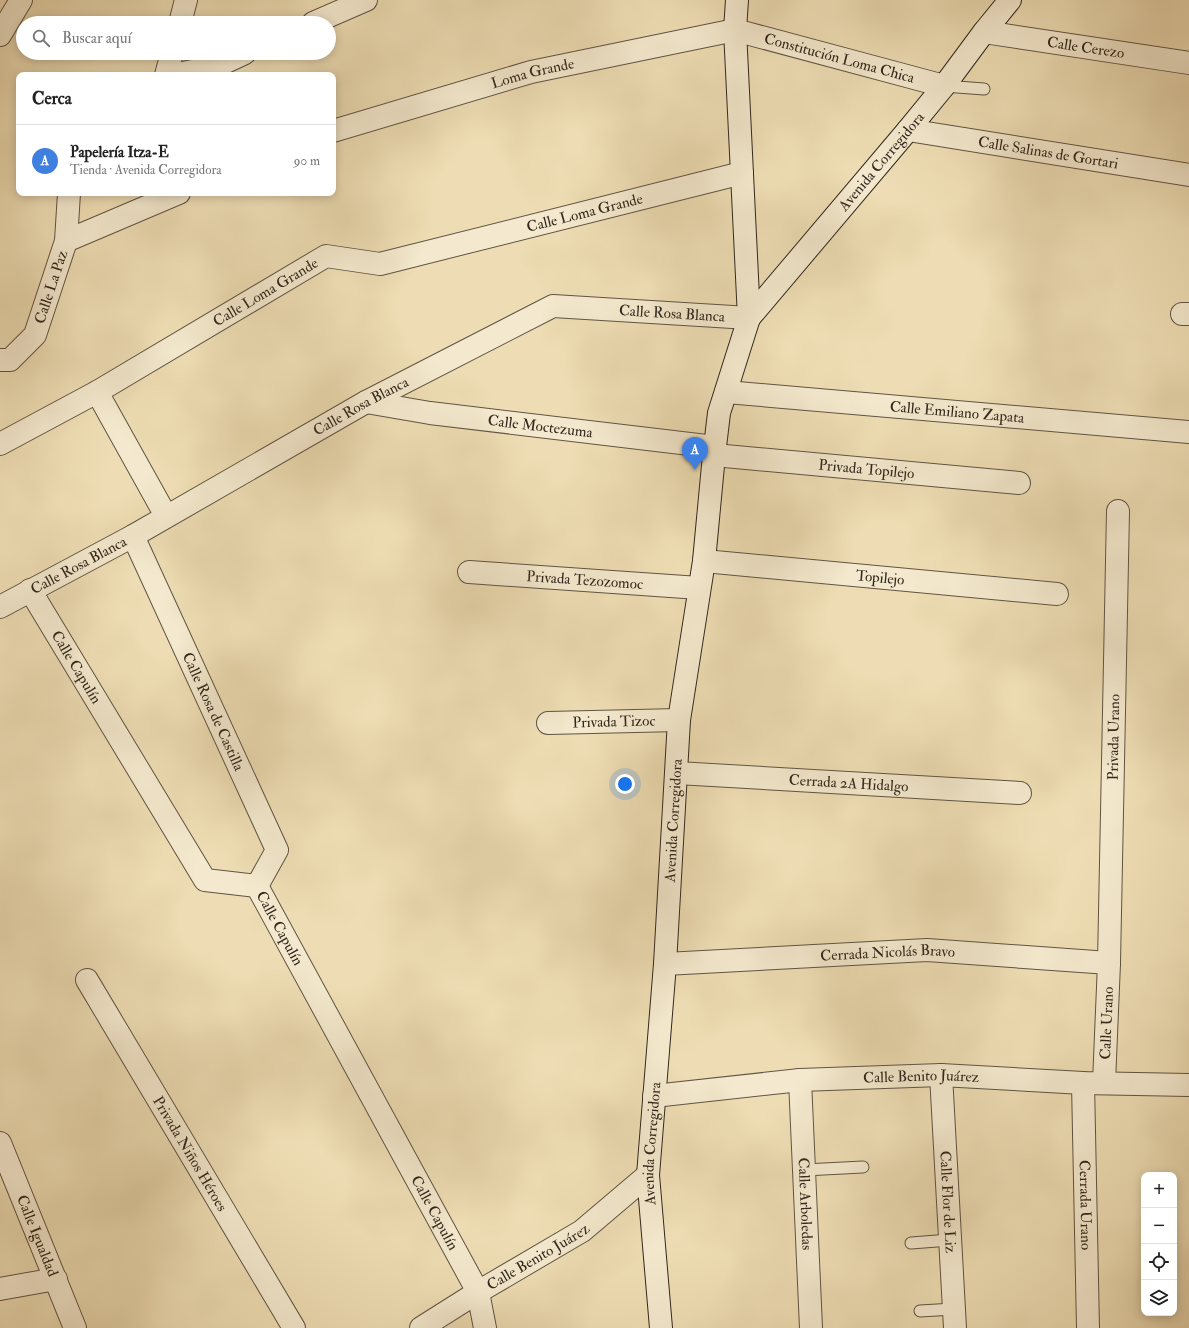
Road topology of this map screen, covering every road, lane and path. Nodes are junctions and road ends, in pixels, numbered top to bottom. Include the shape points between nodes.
1 (21, 0) edge
2 (186, 0) edge
3 (366, 0) edge
4 (737, 0) edge
5 (1010, 0) edge
6 (182, 16) edge
7 (329, 16) edge
8 (2, 26) edge
9 (735, 30) junction
10 (984, 32) junction
11 (170, 60) edge
12 (230, 60) edge
13 (1189, 63) edge
14 (167, 72) edge
15 (188, 72) edge
16 (944, 86) junction
17 (984, 89) dead end
18 (336, 130) edge
19 (908, 130) junction
20 (742, 173) junction
21 (1189, 175) edge
22 (69, 196) edge
23 (172, 196) edge
24 (66, 240) junction
25 (749, 318) junction
26 (0, 360) edge
27 (97, 392) junction
28 (726, 392) junction
29 (366, 402) junction
30 (1189, 432) edge
31 (0, 444) edge
32 (714, 451) junction
33 (1019, 483) dead end
34 (1118, 511) dead end
35 (166, 516) junction
36 (133, 536) junction
37 (704, 561) junction
38 (469, 572) dead end
39 (699, 588) junction
40 (30, 590) junction
41 (1057, 594) dead end
42 (0, 606) edge
43 (679, 720) junction
44 (548, 723) dead end
45 (677, 773) junction
46 (1020, 793) dead end
47 (257, 886) junction
48 (1109, 963) junction
49 (665, 964) junction
50 (87, 980) dead end
51 (941, 1075) junction
52 (800, 1080) junction
53 (1093, 1083) junction
54 (1189, 1085) edge
55 (654, 1096) junction
56 (0, 1145) edge
57 (863, 1167) dead end
58 (804, 1170) junction
59 (648, 1175) junction
60 (950, 1240) junction
61 (911, 1242) dead end
62 (56, 1279) junction
63 (0, 1289) edge
64 (478, 1292) junction
65 (920, 1311) dead end
66 (955, 1318) edge
67 (75, 1328) edge
68 (294, 1328) edge
69 (421, 1328) edge
70 (485, 1328) edge
71 (661, 1328) edge
72 (811, 1328) edge
73 (1088, 1328) edge

1 - 8 street
2 - 6 street
3 - 7 street
4 - 9 street, Avenida Corregidora
5 - 10 street, Avenida Corregidora
9 - 16 street, Constitución Loma Chica
9 - 18 street, Loma Grande via 531,72
9 - 20 street, Avenida Corregidora
10 - 13 street, Calle Cerezo
10 - 16 street, Avenida Corregidora
11 - 14 street
12 - 15 street via 217,66
16 - 17 lane
16 - 19 street, Avenida Corregidora
19 - 21 street, Calle Salinas de Gortari
19 - 25 street, Avenida Corregidora
20 - 25 street, Avenida Corregidora
20 - 27 street, Calle Loma Grande via 380,264 326,256
22 - 24 street, Calle La Paz
23 - 24 street
24 - 26 street, Calle La Paz via 35,335 10,360
25 - 28 street, Avenida Corregidora
25 - 29 street, Calle Rosa Blanca via 553,306
27 - 31 street, Calle Loma Grande
27 - 35 street
28 - 30 street, Calle Emiliano Zapata
28 - 32 street, Avenida Corregidora via 719,413
29 - 32 street, Calle Moctezuma
29 - 35 street, Calle Rosa Blanca
32 - 33 street, Privada Topilejo
32 - 37 street, Avenida Corregidora
34 - 48 street, Privada Urano
35 - 36 street, Calle Rosa Blanca
36 - 40 street, Calle Rosa Blanca
36 - 47 street, Calle Rosa de Castilla via 277,850
37 - 39 street, Avenida Corregidora
37 - 41 street, Topilejo
38 - 39 street, Privada Tezozomoc
39 - 43 street, Avenida Corregidora
40 - 42 street, Calle Rosa Blanca
40 - 47 street, Calle Capulín via 205,880
43 - 44 street, Privada Tizoc
43 - 45 street, Avenida Corregidora
45 - 46 street, Cerrada 2A Hidalgo
45 - 49 street, Avenida Corregidora
47 - 64 street, Calle Capulín
48 - 49 street, Cerrada Nicolás Bravo via 927,950
48 - 53 street, Calle Urano
49 - 55 street, Avenida Corregidora
50 - 68 street, Privada Niños Héroes
51 - 52 street, Calle Benito Juárez
51 - 53 street, Calle Benito Juárez
51 - 60 street, Calle Flor de Liz
52 - 55 street, Calle Benito Juárez
52 - 58 street, Calle Arboledas
53 - 54 street, Calle Benito Juárez
53 - 73 street, Cerrada Urano
55 - 59 street, Avenida Corregidora
56 - 62 street, Calle Igualdad
57 - 58 lane
58 - 72 street, Calle Arboledas
59 - 64 street, Calle Benito Juárez via 582,1231
59 - 71 street, Avenida Corregidora
60 - 61 lane
60 - 66 street, Calle Flor de Liz
62 - 63 street
62 - 67 street, Calle Igualdad
64 - 69 street, Calle Benito Juárez
64 - 70 street, Calle Capulín
65 - 66 lane

